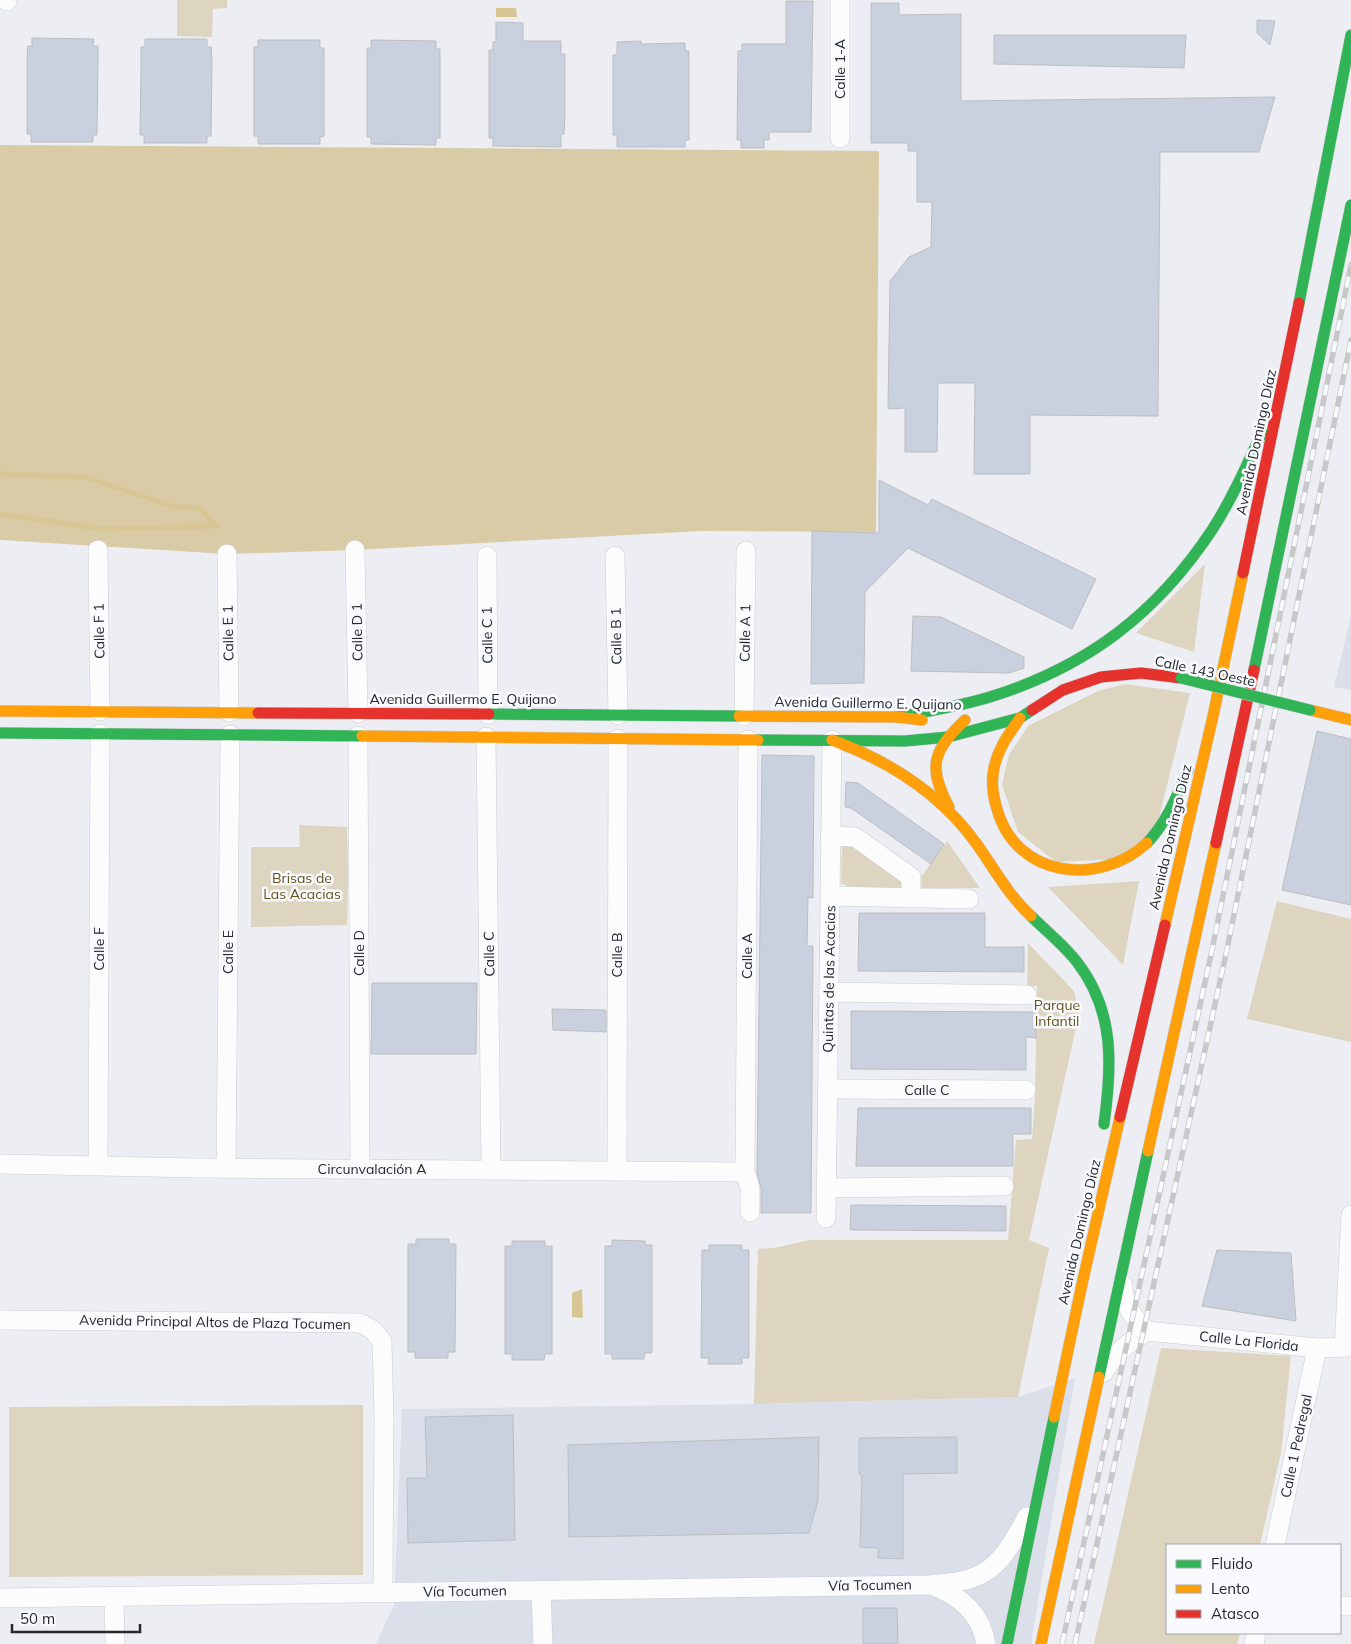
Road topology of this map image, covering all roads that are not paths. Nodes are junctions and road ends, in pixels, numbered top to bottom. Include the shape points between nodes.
1 (840, 0) edge
2 (1351, 35) edge
3 (840, 138) dead end
4 (1351, 205) edge
5 (1282, 387) junction
6 (98, 550) dead end
7 (356, 550) dead end
8 (746, 551) dead end
9 (227, 554) dead end
10 (486, 556) dead end
11 (615, 556) dead end
12 (0, 710) edge
13 (100, 712) junction
14 (229, 712) junction
15 (358, 713) junction
16 (488, 714) junction
17 (618, 715) junction
18 (1025, 715) junction
19 (744, 716) junction
20 (1213, 716) junction
21 (896, 717) junction
22 (973, 718) junction
23 (1351, 720) edge
24 (642, 727) junction
25 (0, 733) edge
26 (100, 734) junction
27 (230, 736) junction
28 (358, 736) junction
29 (948, 736) junction
30 (486, 737) junction
31 (618, 739) junction
32 (748, 740) junction
33 (832, 740) junction
34 (954, 816) junction
35 (830, 836) junction
36 (830, 896) junction
37 (911, 898) junction
38 (969, 899) dead end
39 (829, 992) junction
40 (1027, 995) dead end
41 (828, 1089) junction
42 (1026, 1090) dead end
43 (1102, 1136) dead end
44 (1098, 1163) dead end
45 (0, 1164) edge
46 (98, 1165) junction
47 (226, 1168) junction
48 (360, 1169) junction
49 (491, 1170) junction
50 (617, 1171) junction
51 (745, 1172) junction
52 (1004, 1186) dead end
53 (826, 1188) junction
54 (750, 1212) dead end
55 (1351, 1215) edge
56 (826, 1218) dead end
57 (1123, 1275) junction
58 (1082, 1284) junction
59 (0, 1320) edge
60 (1147, 1331) junction
61 (1348, 1347) edge
62 (1318, 1348) junction
63 (1099, 1382) junction
64 (1035, 1503) junction
65 (1275, 1544) edge
66 (930, 1585) junction
67 (541, 1590) junction
68 (382, 1592) junction
69 (114, 1596) junction
70 (0, 1598) edge
71 (115, 1644) edge
72 (543, 1644) edge
73 (986, 1644) edge
74 (1006, 1644) edge
75 (1041, 1644) edge

1 - 3 street, Calle 1-A
2 - 5 main road, Avenida Domingo Díaz
4 - 57 main road
5 - 20 main road, Avenida Domingo Díaz
5 - 21 main road via 1237,486 1211,531 1157,601 1129,626 1075,661 1012,690 965,704
6 - 13 street, Calle F 1
7 - 15 street, Calle D 1
8 - 19 street, Calle A 1
9 - 14 street, Calle E 1
10 - 16 street, Calle C 1
11 - 17 street, Calle B 1
12 - 13 main road, Avenida Guillermo E. Quijano
13 - 14 main road, Avenida Guillermo E. Quijano
14 - 15 main road, Avenida Guillermo E. Quijano
15 - 16 main road, Avenida Guillermo E. Quijano
16 - 17 main road, Avenida Guillermo E. Quijano
17 - 24 main road, Avenida Guillermo E. Quijano
18 - 20 main road via 1009,730 994,765 992,791 1000,822 1018,848 1037,862 1060,869 1084,871 1122,861 1153,838 1167,817
18 - 22 main road, Avenida Guillermo E. Quijano via 1016,709
18 - 23 main road, Calle 143 Oeste, bridge via 1063,690 1101,677 1141,673 1181,678
18 - 29 main road, Avenida Guillermo E. Quijano
19 - 21 main road, Avenida Guillermo E. Quijano
19 - 24 main road, Avenida Guillermo E. Quijano
20 - 58 main road, Avenida Domingo Díaz
21 - 22 main road, Avenida Guillermo E. Quijano
22 - 29 main road
24 - 31 main road, Avenida Guillermo E. Quijano
24 - 32 main road, Avenida Guillermo E. Quijano
25 - 26 main road, Avenida Guillermo E. Quijano
26 - 27 main road, Avenida Guillermo E. Quijano
26 - 46 street, Calle F
27 - 28 main road, Avenida Guillermo E. Quijano
27 - 47 street, Calle E
28 - 30 main road, Avenida Guillermo E. Quijano
28 - 48 street, Calle D
29 - 33 main road, Avenida Guillermo E. Quijano via 905,740
29 - 34 main road via 936,758 935,770 944,799
30 - 31 main road, Avenida Guillermo E. Quijano
30 - 49 street, Calle C
31 - 50 street, Calle B
32 - 33 main road, Avenida Guillermo E. Quijano
32 - 51 street, Calle A
33 - 34 main road via 902,774
33 - 35 street, Quintas de las Acacias
34 - 43 main road via 1017,902 1071,954 1098,1000 1109,1046
35 - 36 street, Quintas de las Acacias
35 - 37 street via 855,837 911,877
36 - 37 street
36 - 39 street, Quintas de las Acacias
37 - 38 street
39 - 40 street
39 - 41 street, Quintas de las Acacias
41 - 42 street, Calle C
41 - 53 street, Quintas de las Acacias
44 - 58 main road via 1088,1216
45 - 46 street, Circunvalación A
46 - 47 street, Circunvalación A
47 - 48 street, Circunvalación A
48 - 49 street, Circunvalación A
49 - 50 street, Circunvalación A
50 - 51 street, Circunvalación A
51 - 54 street, Calle A via 750,1188
52 - 53 street
53 - 56 street, Quintas de las Acacias
55 - 61 street
57 - 60 street via 1127,1306
57 - 63 main road
58 - 64 main road, Avenida Domingo Díaz
59 - 68 street, Avenida Principal Altos de Plaza Tocumen via 360,1323 373,1330 382,1341
60 - 62 street, Calle La Florida
60 - 63 street via 1118,1352
61 - 62 street, Calle La Florida
62 - 65 street, Calle 1 Pedregal
63 - 75 main road
64 - 66 street, Vía Tocumen via 1008,1551 993,1567 970,1579
64 - 74 main road, Avenida Domingo Díaz
66 - 67 street, Vía Tocumen
66 - 73 street via 947,1591 968,1606 977,1616
67 - 68 street, Vía Tocumen
67 - 72 street
68 - 69 street, Vía Tocumen
69 - 70 street, Vía Tocumen
69 - 71 street

